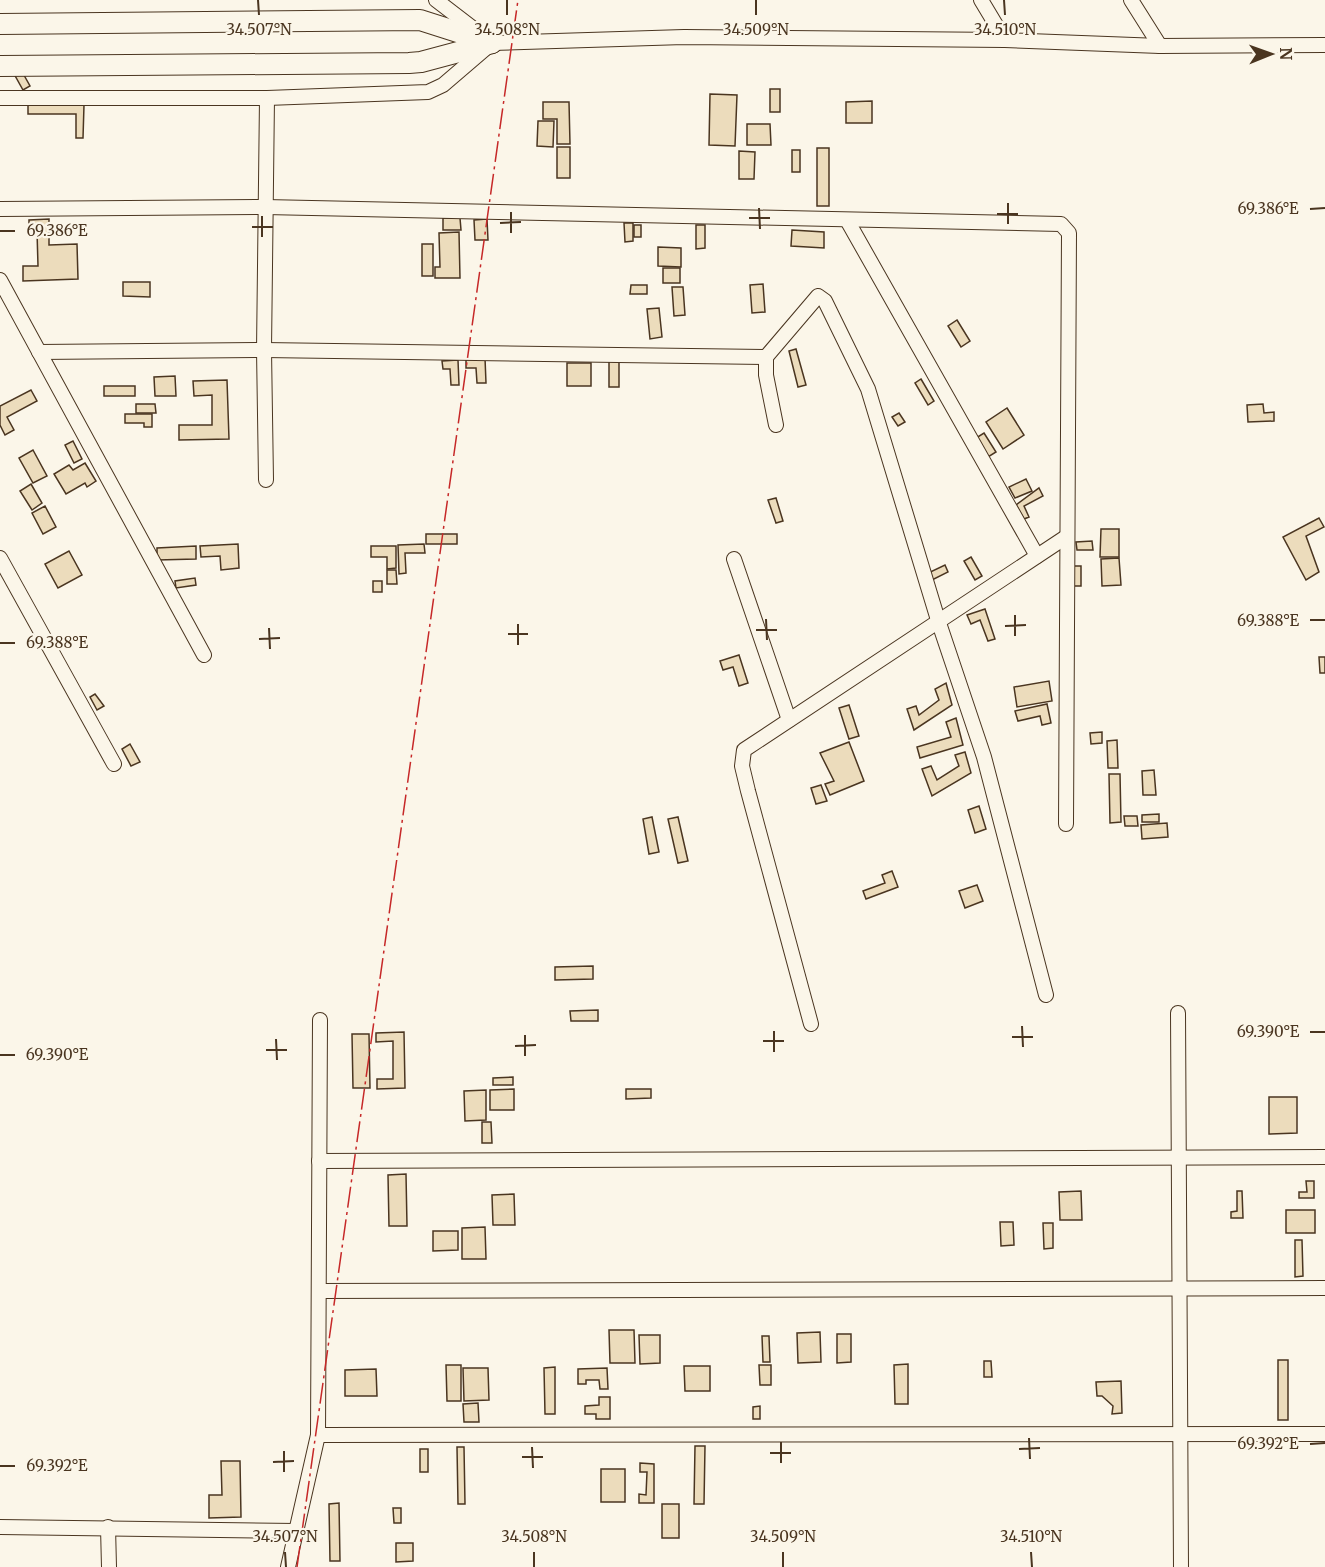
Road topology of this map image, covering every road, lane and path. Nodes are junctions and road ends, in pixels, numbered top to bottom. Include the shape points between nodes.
1 (436, 0) edge
2 (981, 0) edge
3 (1131, 0) edge
4 (0, 24) edge
5 (1005, 40) junction
6 (492, 43) junction
7 (1325, 45) edge
8 (1160, 46) junction
9 (0, 66) edge
10 (0, 98) edge
11 (267, 98) junction
12 (265, 207) junction
13 (0, 209) edge
14 (848, 219) junction
15 (0, 280) edge
16 (264, 350) junction
17 (39, 352) junction
18 (766, 357) junction
19 (776, 424) dead end
20 (266, 480) dead end
21 (1066, 537) junction
22 (1037, 556) junction
23 (0, 558) edge
24 (734, 559) dead end
25 (938, 620) junction
26 (204, 655) dead end
27 (789, 720) junction
28 (114, 764) dead end
29 (1066, 824) dead end
30 (1046, 994) dead end
31 (1178, 1013) dead end
32 (320, 1020) dead end
33 (811, 1024) dead end
34 (1325, 1157) edge
35 (1179, 1158) junction
36 (319, 1161) junction
37 (1180, 1288) junction
38 (1325, 1288) edge
39 (319, 1291) junction
40 (1180, 1434) junction
41 (1325, 1434) edge
42 (318, 1435) junction
43 (0, 1527) edge
44 (108, 1527) junction
45 (296, 1531) junction
46 (108, 1567) edge
47 (288, 1567) edge
48 (1181, 1567) edge

1 - 6 street
2 - 5 street
3 - 8 street
4 - 6 street via 420,20
5 - 6 street via 684,37
5 - 8 street
6 - 9 street via 409,63
6 - 11 street via 443,85 428,92
7 - 8 street
10 - 11 street
11 - 12 street
12 - 13 street
12 - 14 street
12 - 16 street
14 - 21 street via 1061,224 1070,232
14 - 22 street
15 - 17 street
16 - 17 street
16 - 18 street
16 - 20 street
17 - 26 street
18 - 19 street
18 - 25 street via 808,305 818,296 825,301 868,389
21 - 22 street
21 - 29 street
22 - 25 street
23 - 28 street
24 - 27 street
25 - 27 street
25 - 30 street via 984,757
27 - 33 street via 744,750 742,766
31 - 35 street
32 - 36 street
34 - 35 street
35 - 36 street
35 - 37 street
36 - 39 street
37 - 38 street
37 - 39 street
37 - 40 street
39 - 42 street
40 - 41 street
40 - 42 street
40 - 48 street
42 - 45 street
43 - 44 street
44 - 45 street
44 - 46 street
45 - 47 street

